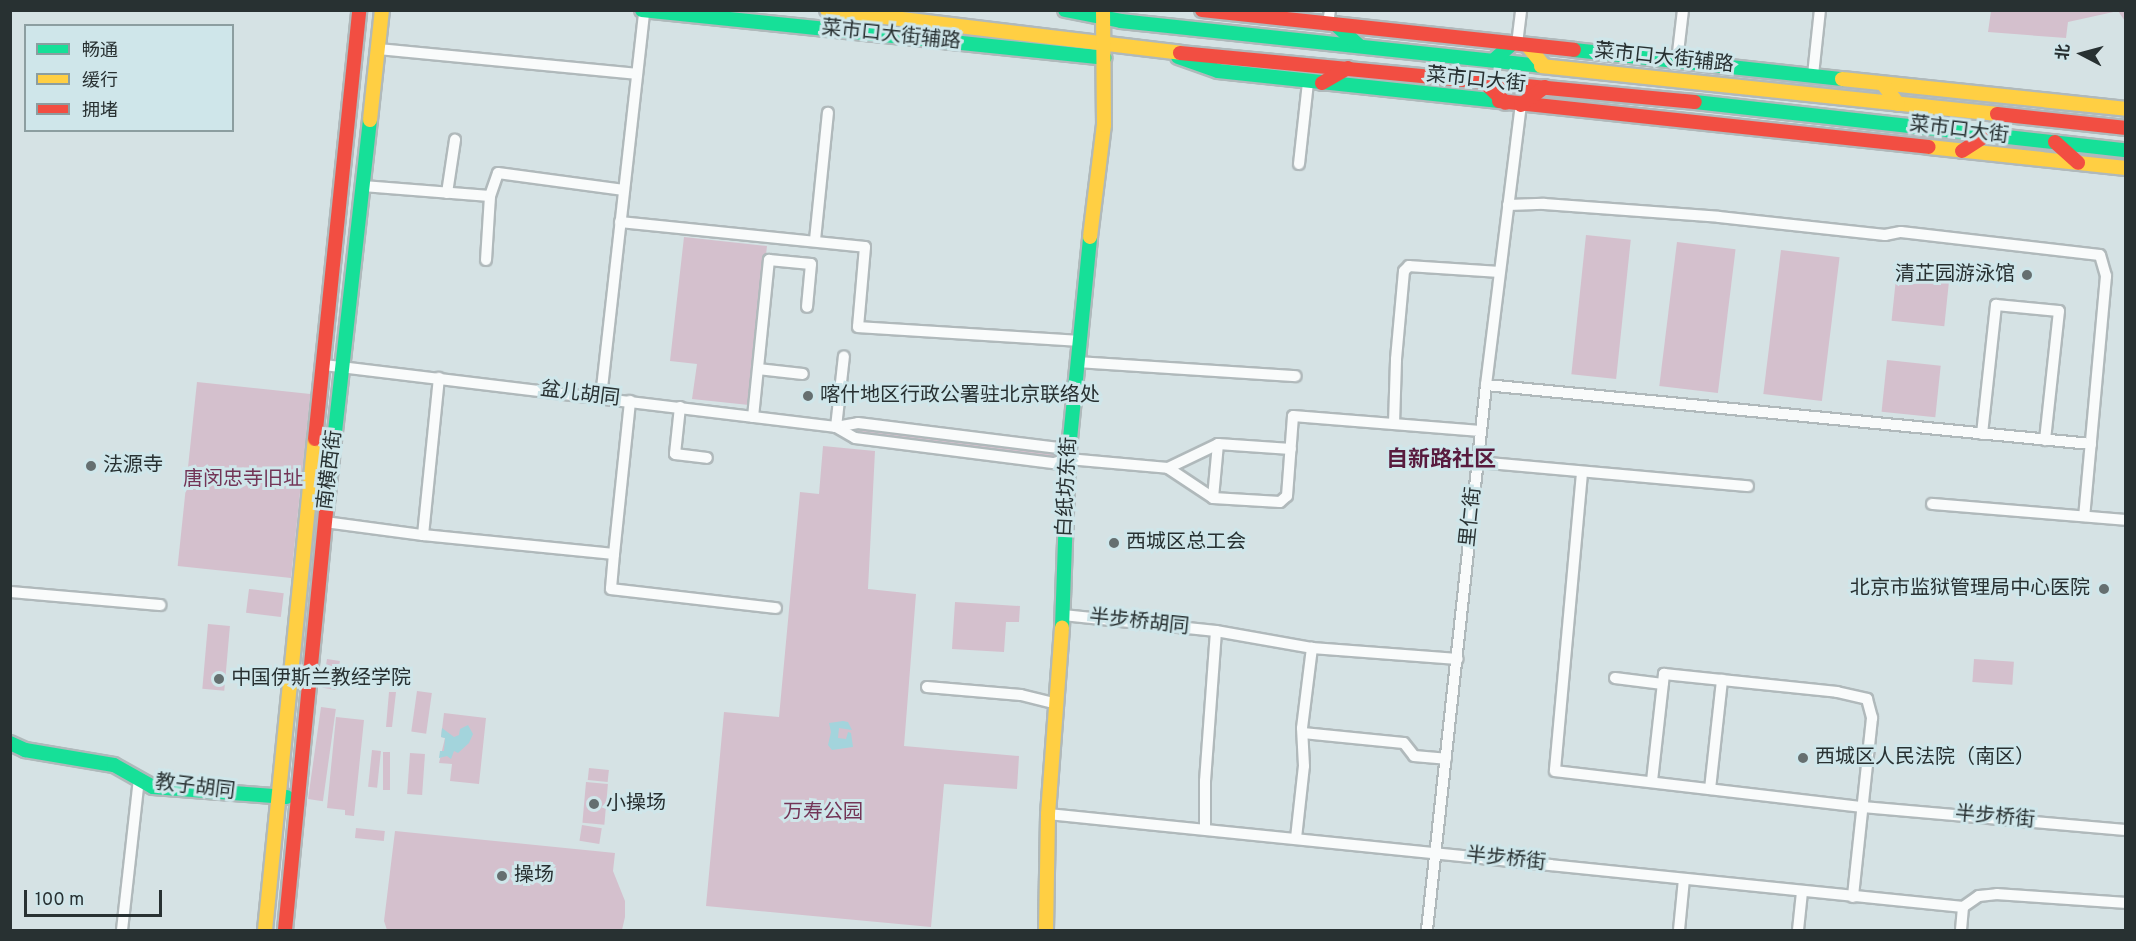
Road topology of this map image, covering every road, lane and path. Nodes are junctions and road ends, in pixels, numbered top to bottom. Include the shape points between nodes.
1 (359, 10) edge
2 (382, 10) edge
3 (827, 10) edge
4 (1065, 10) edge
5 (1202, 10) edge
6 (1521, 10) edge
7 (1683, 10) edge
8 (1820, 10) edge
9 (643, 11) edge
10 (1103, 14) edge
11 (1331, 19) edge
12 (1519, 44) junction
13 (1358, 45) junction
14 (378, 49) junction
15 (1104, 52) junction
16 (1165, 52) junction
17 (1494, 60) junction
18 (1677, 61) junction
19 (1543, 65) junction
20 (1348, 68) junction
21 (636, 74) junction
22 (1813, 75) junction
23 (1315, 82) junction
24 (1484, 82) junction
25 (1883, 84) junction
26 (1545, 87) junction
27 (1506, 103) junction
28 (1898, 104) junction
29 (1521, 105) junction
30 (2126, 109) edge
31 (828, 113) dead end
32 (2126, 128) edge
33 (1988, 134) junction
34 (455, 140) dead end
35 (2055, 142) junction
36 (2126, 150) edge
37 (1962, 151) junction
38 (2078, 163) junction
39 (1299, 164) dead end
40 (2126, 168) edge
41 (363, 186) junction
42 (624, 190) junction
43 (447, 193) junction
44 (490, 196) junction
45 (1508, 205) junction
46 (620, 222) junction
47 (815, 240) junction
48 (486, 260) dead end
49 (1500, 272) junction
50 (807, 307) dead end
51 (1080, 341) junction
52 (844, 356) dead end
53 (1078, 362) junction
54 (324, 365) junction
55 (344, 368) junction
56 (758, 369) junction
57 (803, 374) dead end
58 (1296, 376) dead end
59 (439, 378) junction
60 (1486, 385) junction
61 (601, 398) junction
62 (630, 400) junction
63 (680, 407) junction
64 (753, 417) junction
65 (1394, 424) junction
66 (836, 427) junction
67 (1480, 431) junction
68 (1982, 434) junction
69 (2045, 440) junction
70 (1218, 444) junction
71 (2091, 444) junction
72 (1291, 449) junction
73 (707, 458) dead end
74 (1068, 459) junction
75 (1478, 462) junction
76 (1168, 468) junction
77 (1582, 472) junction
78 (1748, 486) dead end
79 (1213, 498) junction
80 (1932, 504) dead end
81 (2084, 516) junction
82 (2126, 520) edge
83 (325, 522) junction
84 (423, 535) junction
85 (614, 554) junction
86 (10, 592) edge
87 (160, 605) dead end
88 (776, 608) dead end
89 (1063, 615) junction
90 (1216, 631) junction
91 (1311, 648) junction
92 (1458, 659) junction
93 (1615, 678) dead end
94 (1722, 680) junction
95 (1663, 684) junction
96 (927, 687) dead end
97 (1057, 704) junction
98 (1303, 733) junction
99 (10, 743) edge
100 (25, 750) junction
101 (10, 752) edge
102 (1446, 759) junction
103 (139, 778) junction
104 (1652, 781) junction
105 (1710, 789) junction
106 (278, 796) junction
107 (298, 798) junction
108 (1862, 807) junction
109 (1048, 814) junction
110 (1204, 828) junction
111 (2126, 830) edge
112 (1296, 838) junction
113 (1435, 853) junction
114 (1684, 879) junction
115 (1802, 891) junction
116 (1853, 897) junction
117 (2126, 903) edge
118 (1963, 907) junction
119 (122, 930) edge
120 (265, 930) edge
121 (285, 930) edge
122 (1046, 930) edge
123 (1427, 930) edge
124 (1679, 930) edge
125 (1798, 930) edge
126 (1961, 930) edge

1 - 54 main road, 南横西街
2 - 14 main road, 南横西街
3 - 15 main road, 菜市口大街
4 - 10 main road, 菜市口大街
5 - 11 main road, 菜市口大街辅路
6 - 12 street
7 - 18 street
8 - 22 street
9 - 15 main road, 菜市口大街辅路
9 - 21 street
10 - 13 main road, 菜市口大街
10 - 15 main road, 白纸坊东街
11 - 12 main road, 菜市口大街辅路
11 - 13 main road
12 - 17 main road
12 - 18 main road, 菜市口大街辅路
12 - 19 main road
13 - 17 main road, 菜市口大街
14 - 21 street
14 - 41 main road, 南横西街
15 - 16 main road, 菜市口大街
15 - 51 main road, 白纸坊东街 via 1104,125
16 - 20 main road, 菜市口大街
16 - 23 main road via 1218,71
17 - 19 main road, 菜市口大街
18 - 22 main road, 菜市口大街辅路
19 - 28 main road, 菜市口大街
20 - 23 main road
20 - 24 main road, 菜市口大街
21 - 42 street
22 - 25 main road, 菜市口大街辅路
23 - 27 main road
23 - 39 street
24 - 26 main road, 菜市口大街
24 - 27 main road
25 - 28 main road
25 - 30 main road, 菜市口大街辅路
26 - 29 main road
26 - 33 main road, 菜市口大街
27 - 29 main road
28 - 32 main road, 菜市口大街
29 - 37 main road
29 - 45 street, 里仁街
31 - 47 street
33 - 35 main road, 菜市口大街
33 - 37 main road
34 - 43 street
35 - 36 main road, 菜市口大街
35 - 38 main road
37 - 38 main road
38 - 40 main road
41 - 43 street
41 - 55 main road, 南横西街
42 - 44 street via 498,173
42 - 46 street
43 - 44 street
44 - 48 street
45 - 49 street, 里仁街
45 - 71 street via 1544,204 1719,217 1885,235 1901,232 2100,255 2106,276
46 - 47 street
46 - 61 street
47 - 51 street via 866,247 858,327
49 - 60 street, 里仁街
49 - 65 street via 1406,268
50 - 56 street via 811,264 770,260
51 - 53 main road, 白纸坊东街
52 - 66 street
53 - 58 street
53 - 74 main road, 白纸坊东街
54 - 55 street, 盆儿胡同
54 - 106 main road, 南横西街
55 - 59 street, 盆儿胡同
55 - 83 main road, 南横西街
56 - 57 street
56 - 64 street
59 - 61 street, 盆儿胡同
59 - 84 street
60 - 67 street, 里仁街
60 - 68 street
61 - 62 street, 盆儿胡同
62 - 63 street, 盆儿胡同
62 - 85 street
63 - 64 street, 盆儿胡同
63 - 73 street via 675,454
64 - 66 street, 盆儿胡同
65 - 67 street
65 - 72 street via 1293,416
66 - 74 street, 盆儿胡同 via 858,423 1058,448
67 - 75 street, 里仁街
68 - 69 street
68 - 69 street via 1996,305 2059,311
69 - 71 street
70 - 72 street
70 - 76 street
70 - 79 street
71 - 81 street
72 - 79 street via 1284,500
74 - 76 street, 盆儿胡同
74 - 89 main road, 白纸坊东街
75 - 77 street
75 - 92 street, 里仁街
76 - 79 street
77 - 78 street
77 - 104 street, 半步桥街 via 1555,771
80 - 81 street
81 - 82 street
83 - 84 street
83 - 107 main road, 南横西街
84 - 85 street
85 - 88 street via 611,589
86 - 87 street
89 - 90 street, 半步桥胡同
89 - 97 main road, 白纸坊东街
90 - 91 street, 半步桥胡同
90 - 110 street
91 - 92 street, 半步桥胡同
91 - 98 street
92 - 102 street, 里仁街
93 - 95 street
94 - 95 street via 1664,674
94 - 105 street
94 - 108 street via 1837,692 1867,699 1872,718
95 - 104 street
96 - 97 street via 1021,695
97 - 109 main road, 白纸坊东街
98 - 102 street via 1404,743 1414,756
98 - 112 street via 1304,766
99 - 100 main road, 教子胡同
100 - 101 main road, 教子胡同
100 - 103 main road, 教子胡同 via 114,765
102 - 113 street, 里仁街
103 - 106 main road, 教子胡同 via 153,787
103 - 119 street
104 - 105 street, 半步桥街
105 - 108 street, 半步桥街
106 - 107 main road, 教子胡同
106 - 120 main road, 南横西街
107 - 121 main road, 南横西街
108 - 111 street, 半步桥街
108 - 116 street
109 - 110 street, 半步桥街
109 - 122 main road, 白纸坊东街
110 - 112 street, 半步桥街
112 - 113 street, 半步桥街
113 - 114 street, 半步桥街
113 - 123 street, 里仁街
114 - 115 street, 半步桥街
114 - 124 street
115 - 116 street, 半步桥街
115 - 125 street
116 - 118 street, 半步桥街
117 - 118 street, 半步桥街 via 1997,894 1979,896
118 - 126 street

